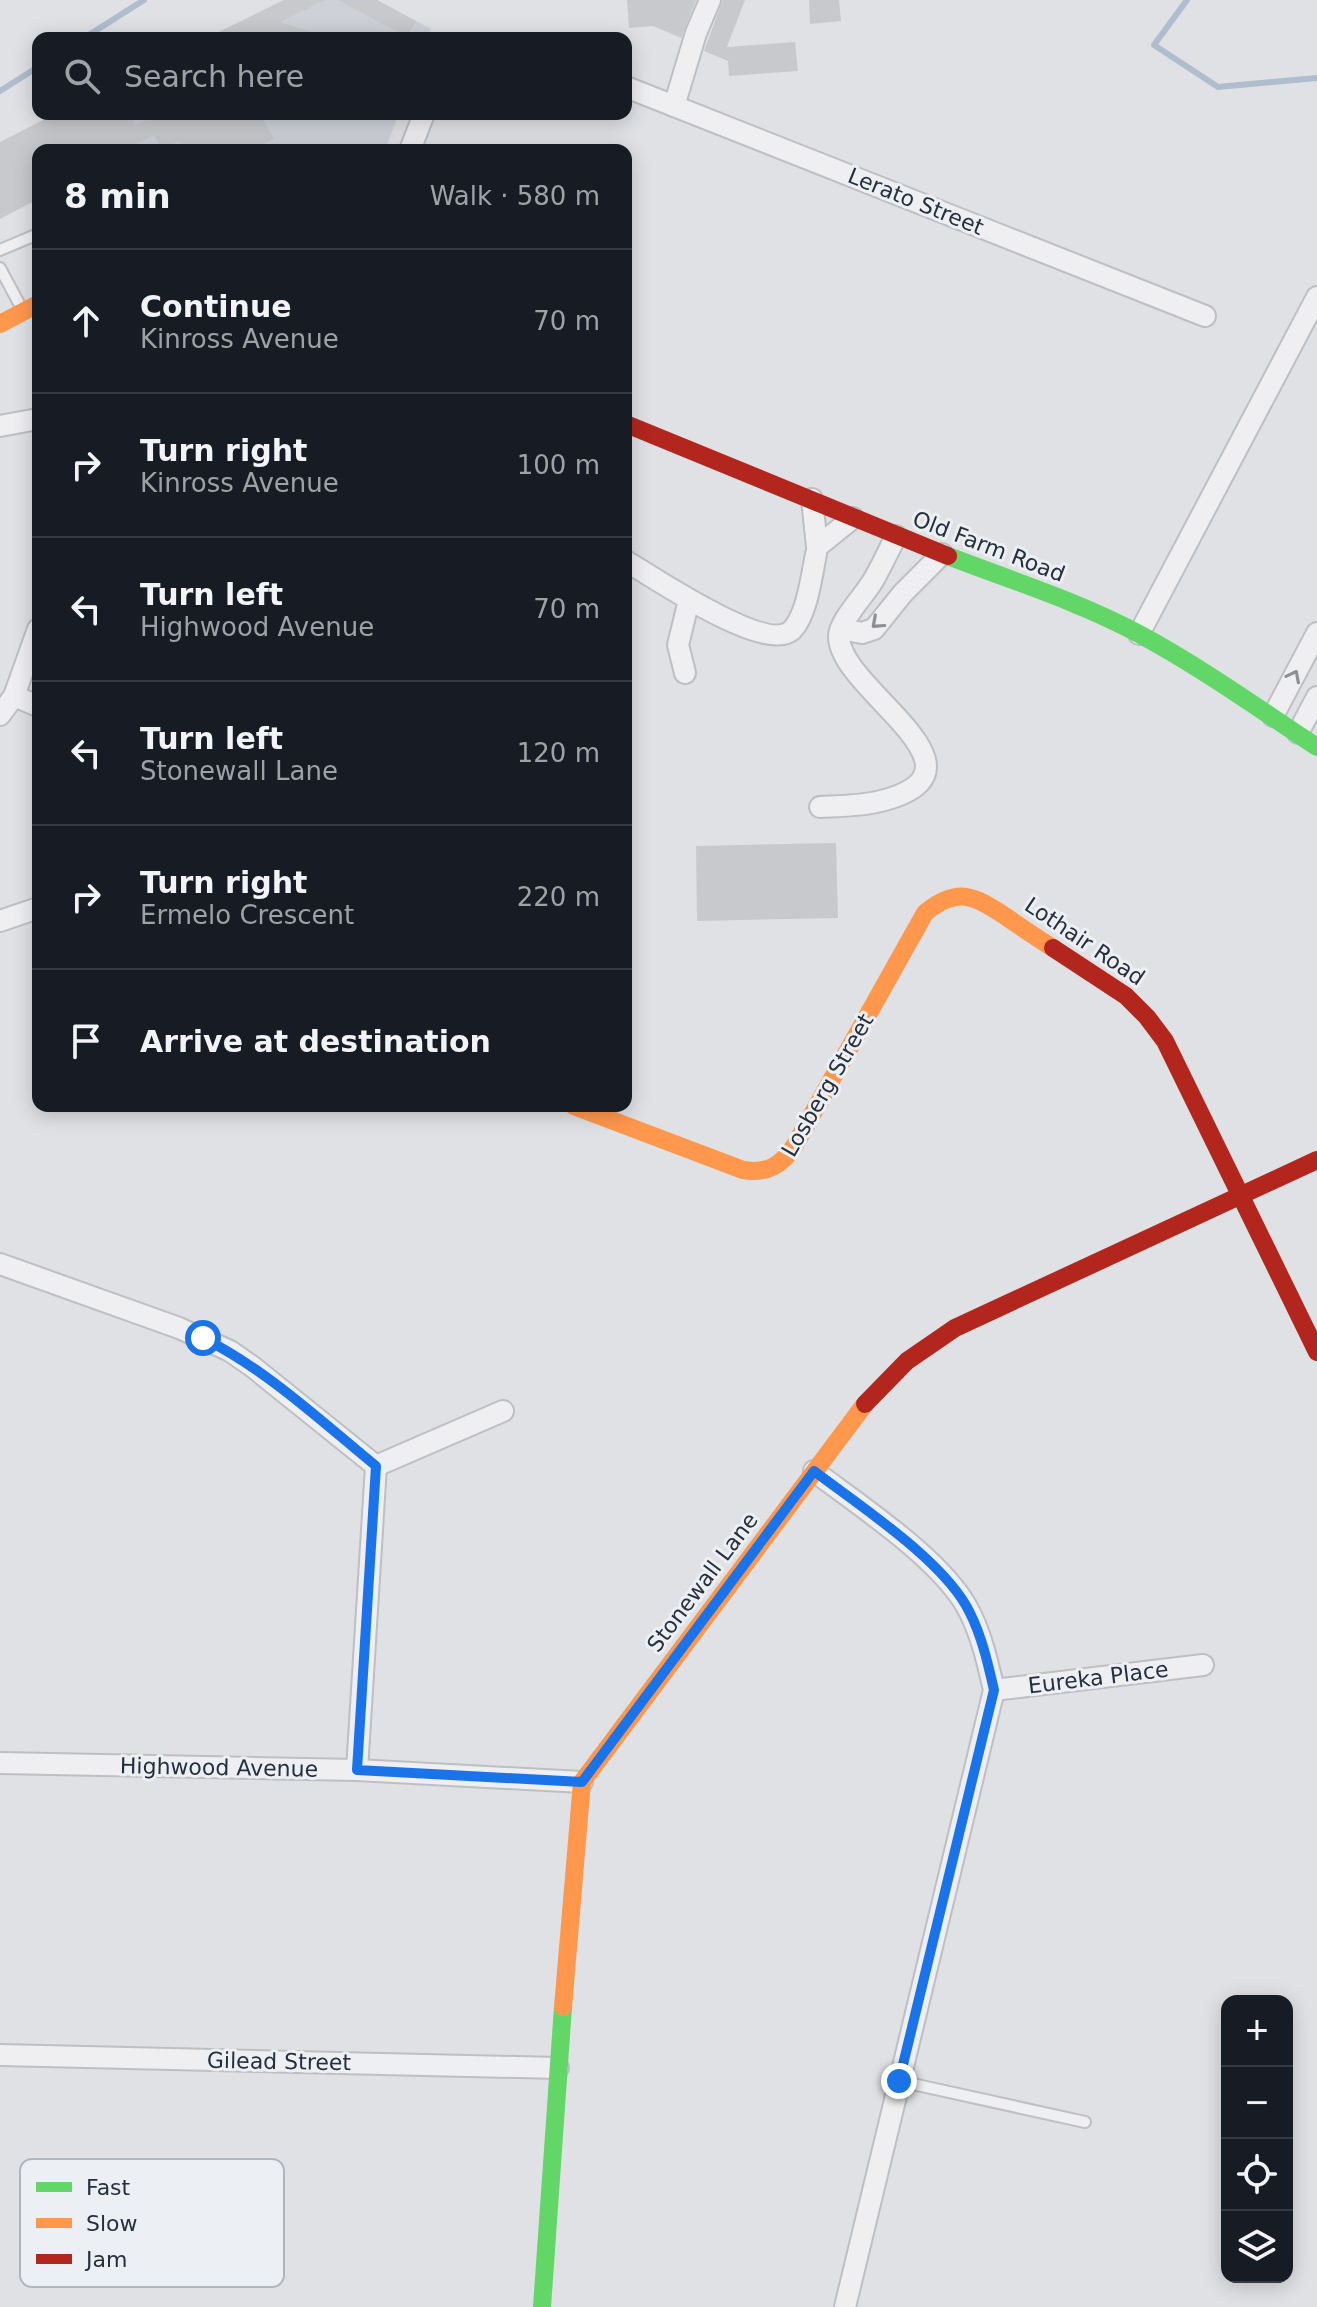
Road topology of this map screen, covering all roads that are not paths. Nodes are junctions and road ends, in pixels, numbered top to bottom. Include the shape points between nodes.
1 (710, 0) edge
2 (632, 89) edge
3 (674, 106) junction
4 (422, 120) edge
5 (412, 144) edge
6 (32, 237) edge
7 (0, 250) edge
8 (0, 268) edge
9 (1317, 297) edge
10 (31, 308) edge
11 (1205, 316) dead end
12 (0, 324) edge
13 (32, 420) edge
14 (0, 426) edge
15 (632, 426) edge
16 (812, 499) junction
17 (853, 518) junction
18 (896, 536) junction
19 (816, 550) junction
20 (942, 554) junction
21 (632, 565) edge
22 (689, 600) junction
23 (841, 629) junction
24 (1317, 633) edge
25 (1139, 634) junction
26 (32, 646) edge
27 (685, 673) dead end
28 (14, 696) junction
29 (1317, 697) edge
30 (32, 704) edge
31 (0, 715) edge
32 (1273, 716) junction
33 (1298, 733) junction
34 (1317, 747) edge
35 (820, 807) dead end
36 (939, 901) joint
37 (32, 910) edge
38 (0, 921) edge
39 (590, 1112) edge
40 (1317, 1160) edge
41 (1240, 1196) junction
42 (0, 1264) edge
43 (1317, 1352) edge
44 (503, 1411) dead end
45 (376, 1466) junction
46 (814, 1471) junction
47 (1203, 1665) dead end
48 (994, 1690) junction
49 (0, 1763) edge
50 (357, 1770) junction
51 (582, 1782) junction
52 (0, 2055) edge
53 (558, 2068) junction
54 (899, 2081) junction
55 (1085, 2122) dead end
56 (542, 2307) edge
57 (845, 2307) edge

1 - 3 street
2 - 3 street, Lerato Street
3 - 11 street, Lerato Street
4 - 5 street
6 - 7 lane
8 - 10 lane
9 - 25 street
10 - 12 street
13 - 14 street
15 - 16 street, Old Farm Road
16 - 17 street, Old Farm Road
16 - 19 street
17 - 18 street, Old Farm Road
17 - 19 street
18 - 20 street, Old Farm Road
18 - 23 street
19 - 22 street via 799,620 785,634 761,633
20 -> 23 street via 874,629
20 - 25 street, Old Farm Road
21 - 22 street
22 - 27 street via 678,645
23 - 35 street via 839,639 854,670 918,742 926,771 920,782 880,802
32 -> 24 street
25 - 32 street, Old Farm Road
26 - 28 street
28 - 30 street
28 - 31 street
29 - 33 street
32 - 33 street, Old Farm Road
33 - 34 street, Old Farm Road
36 - 39 street, Losberg Street via 916,927 795,1145 773,1170 743,1170
36 - 41 street, Lothair Road via 961,895 979,899 1143,1011 1165,1041
37 - 38 street
40 - 41 street, Stonewall Lane
41 - 43 street, Lothair Road
41 - 46 street, Stonewall Lane via 918,1350 887,1377
42 - 45 street via 230,1351
44 - 45 street
45 - 50 street
46 - 48 street via 942,1573 969,1611
46 - 51 street, Stonewall Lane
47 - 48 street, Eureka Place
48 - 54 street
49 - 50 street, Highwood Avenue
50 - 51 street, Highwood Avenue
51 - 53 street
52 - 53 street, Gilead Street
53 - 56 street
54 - 55 lane
54 - 57 street

